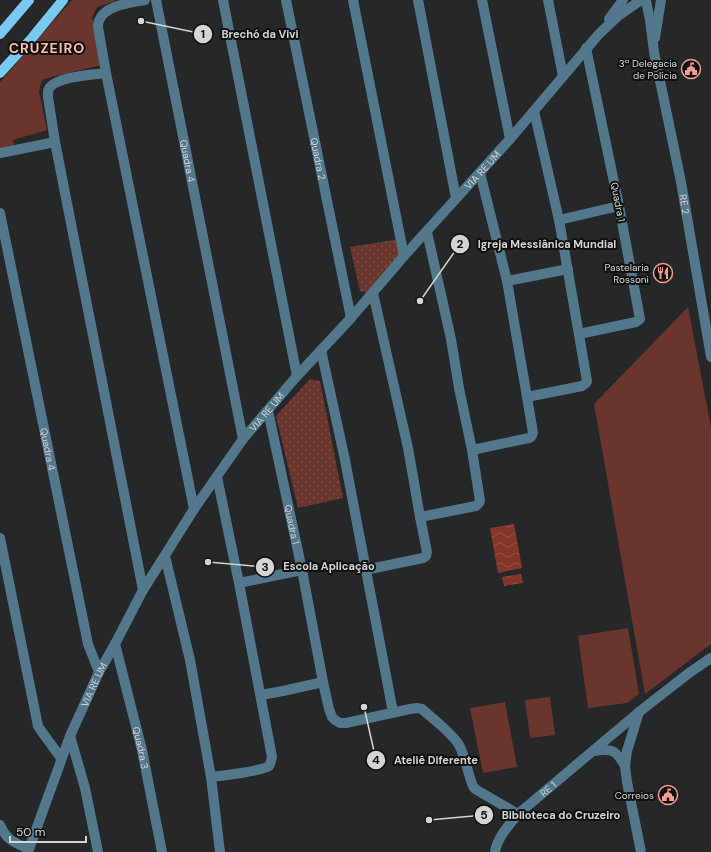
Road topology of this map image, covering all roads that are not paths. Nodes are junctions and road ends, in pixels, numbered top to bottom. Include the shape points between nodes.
1 (29, 0) edge
2 (63, 0) edge
3 (145, 0) edge
4 (156, 0) edge
5 (223, 0) edge
6 (286, 0) edge
7 (353, 0) edge
8 (418, 0) edge
9 (482, 0) edge
10 (548, 0) edge
11 (643, 0) edge
12 (657, 0) edge
13 (661, 0) edge
14 (622, 4) edge
15 (650, 20) junction
16 (0, 34) edge
17 (586, 48) junction
18 (654, 52) junction
19 (0, 73) edge
20 (106, 73) junction
21 (563, 76) junction
22 (534, 111) junction
23 (510, 139) junction
24 (55, 142) junction
25 (0, 153) edge
26 (480, 173) junction
27 (456, 198) junction
28 (620, 206) junction
29 (0, 213) edge
30 (559, 220) junction
31 (1, 224) edge
32 (427, 232) junction
33 (404, 256) junction
34 (568, 268) junction
35 (507, 281) junction
36 (373, 293) junction
37 (351, 318) junction
38 (579, 334) junction
39 (321, 350) junction
40 (711, 357) edge
41 (297, 376) junction
42 (527, 396) junction
43 (268, 411) junction
44 (244, 439) junction
45 (472, 450) junction
46 (217, 477) junction
47 (194, 509) junction
48 (420, 517) junction
49 (0, 538) edge
50 (165, 556) junction
51 (302, 570) junction
52 (365, 570) junction
53 (239, 583) junction
54 (144, 590) junction
55 (115, 644) junction
56 (709, 659) edge
57 (99, 672) junction
58 (323, 682) junction
59 (261, 695) junction
60 (393, 712) junction
61 (640, 712) junction
62 (70, 736) junction
63 (594, 750) junction
64 (61, 758) junction
65 (624, 766) junction
66 (211, 778) junction
67 (518, 814) junction
68 (0, 825) edge
69 (28, 850) edge
70 (98, 852) edge
71 (162, 852) edge
72 (220, 852) edge
73 (495, 852) edge
74 (641, 852) edge

1 - 16 main road
2 - 19 main road
3 - 20 street via 114,7 106,11 98,21
4 - 44 street, Quadra 4
5 - 41 street
6 - 37 street, Quadra 2
7 - 33 street
8 - 27 street
9 - 23 street
10 - 21 street
11 - 12 street
11 - 14 street, VIA RE UM
11 - 15 street, RE 2
13 - 18 street, RE 2
14 - 15 street via 640,9
14 - 17 street, VIA RE UM via 617,17
15 - 18 street, RE 2
17 - 21 street, VIA RE UM
17 - 28 street, Quadra 1
18 - 40 street, RE 2
20 - 24 street via 64,79 50,86 48,97
20 - 47 street
21 - 22 street, VIA RE UM
22 - 23 street, VIA RE UM
22 - 30 street
23 - 26 street, VIA RE UM
24 - 25 street
24 - 54 street
26 - 27 street, VIA RE UM
26 - 35 street
27 - 32 street, VIA RE UM
28 - 30 street
28 - 38 street, Quadra 1 via 640,319
29 - 31 street, Quadra 4
30 - 34 street
31 - 57 street, Quadra 4 via 88,644
32 - 33 street, VIA RE UM
32 - 45 street
33 - 36 street, VIA RE UM
34 - 35 street
34 - 38 street
35 - 42 street
36 - 37 street, VIA RE UM
36 - 48 street via 408,448
37 - 39 street, VIA RE UM
38 - 42 street via 586,383 582,386
39 - 41 street, VIA RE UM
39 - 52 street
41 - 43 street, VIA RE UM
42 - 45 street via 533,433 531,437
43 - 44 street, VIA RE UM
43 - 51 street, Quadra 1
44 - 46 street, VIA RE UM
45 - 48 street via 479,503 476,506
46 - 47 street, VIA RE UM
46 - 53 street
47 - 50 street, VIA RE UM
48 - 52 street via 426,556
49 - 64 street via 38,726
50 - 54 street, VIA RE UM
50 - 66 street via 190,660
51 - 53 street
51 - 58 street, Quadra 1
52 - 60 street
53 - 59 street
54 - 55 street, VIA RE UM
55 - 57 street, VIA RE UM
55 - 71 street, Quadra 3 via 142,750
56 - 61 street, RE 1
57 - 62 street, VIA RE UM
58 - 59 street
58 - 60 street, Quadra 1 via 332,717 340,723
59 - 66 street via 271,762 260,770
60 - 67 street via 417,708 422,710 458,744 473,786
61 - 63 street, RE 1
61 - 65 street
62 - 64 street, VIA RE UM
62 - 70 street via 85,788
63 - 65 street via 614,751 620,756
63 - 67 street, RE 1
64 - 69 street, VIA RE UM
65 - 74 street
66 - 72 street
67 - 73 street, RE 1 via 503,832
68 - 69 street via 11,841

